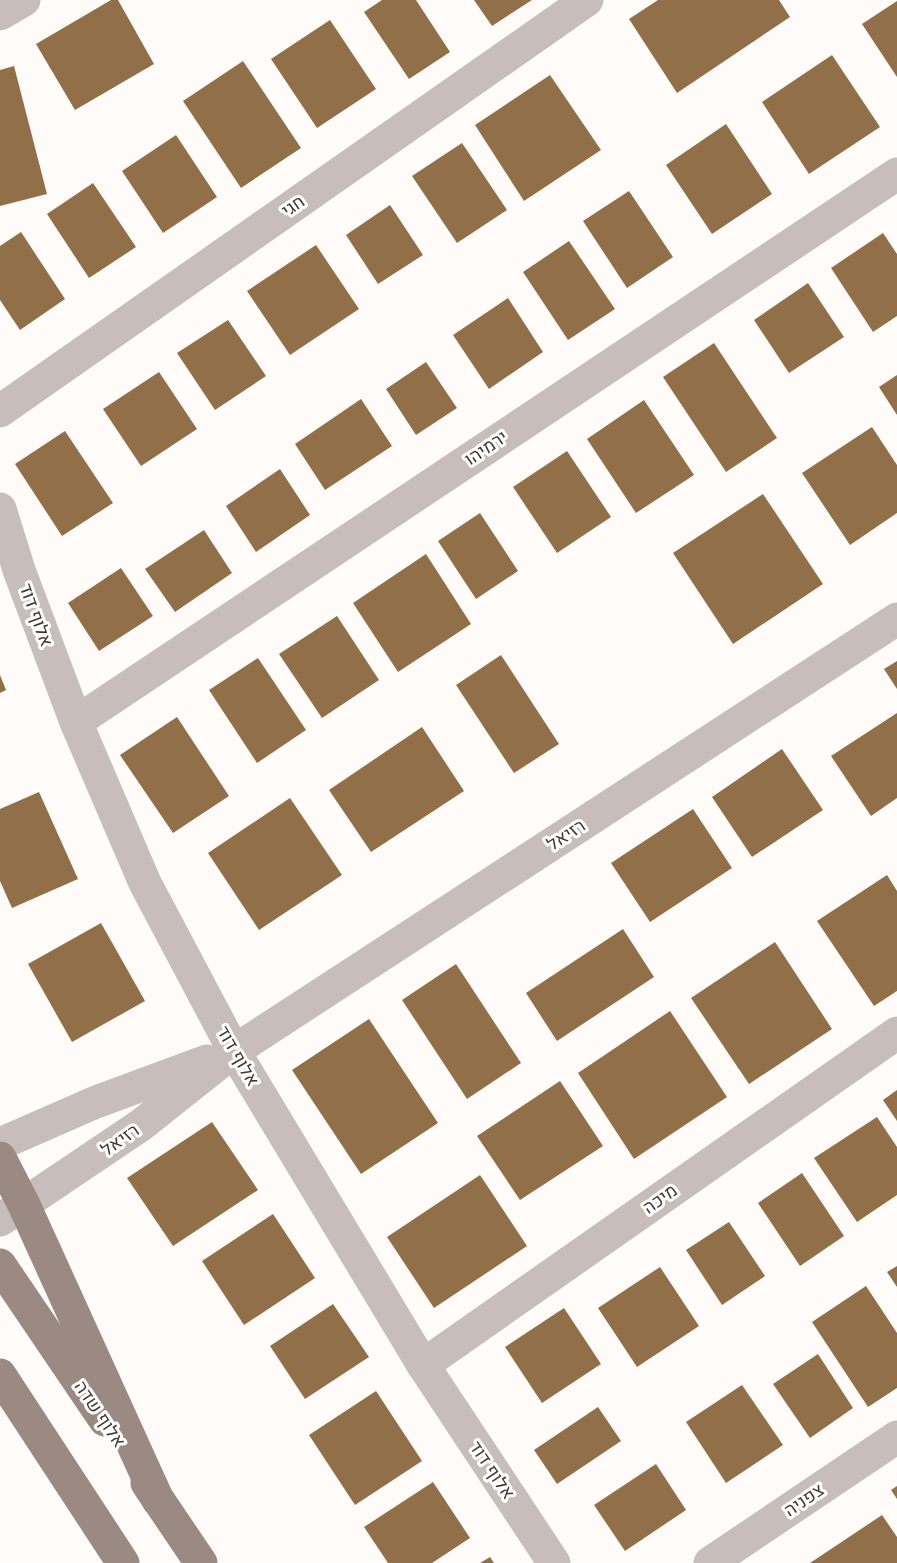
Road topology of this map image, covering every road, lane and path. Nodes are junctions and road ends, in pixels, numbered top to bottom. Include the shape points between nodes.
1 (24, 0) edge
2 (587, 0) edge
3 (0, 14) edge
4 (897, 174) edge
5 (0, 411) edge
6 (0, 509) edge
7 (897, 619) edge
8 (76, 722) junction
9 (897, 1033) edge
10 (234, 1051) junction
11 (0, 1144) edge
12 (0, 1158) edge
13 (12, 1213) edge
14 (0, 1265) edge
15 (423, 1365) junction
16 (0, 1376) edge
17 (897, 1437) edge
18 (158, 1500) junction
19 (123, 1563) edge
20 (201, 1563) edge
21 (554, 1563) edge
22 (710, 1563) edge

1 - 3 street
2 - 5 street, חגי
4 - 8 street, ירמיהו
6 - 8 street, אלוף דוד
7 - 10 street, רזיאל
8 - 10 street, אלוף דוד via 145,883
9 - 15 street, מיכה
10 - 11 street, רזיאל via 96,1102
10 - 13 street, רזיאל via 141,1125
10 - 15 street, אלוף דוד
12 - 13 main road
13 - 18 main road
14 - 18 main road, אלוף שדה
15 - 21 street, אלוף דוד
16 - 19 main road
17 - 22 street, צפניה
18 - 20 main road, אלוף שדה

